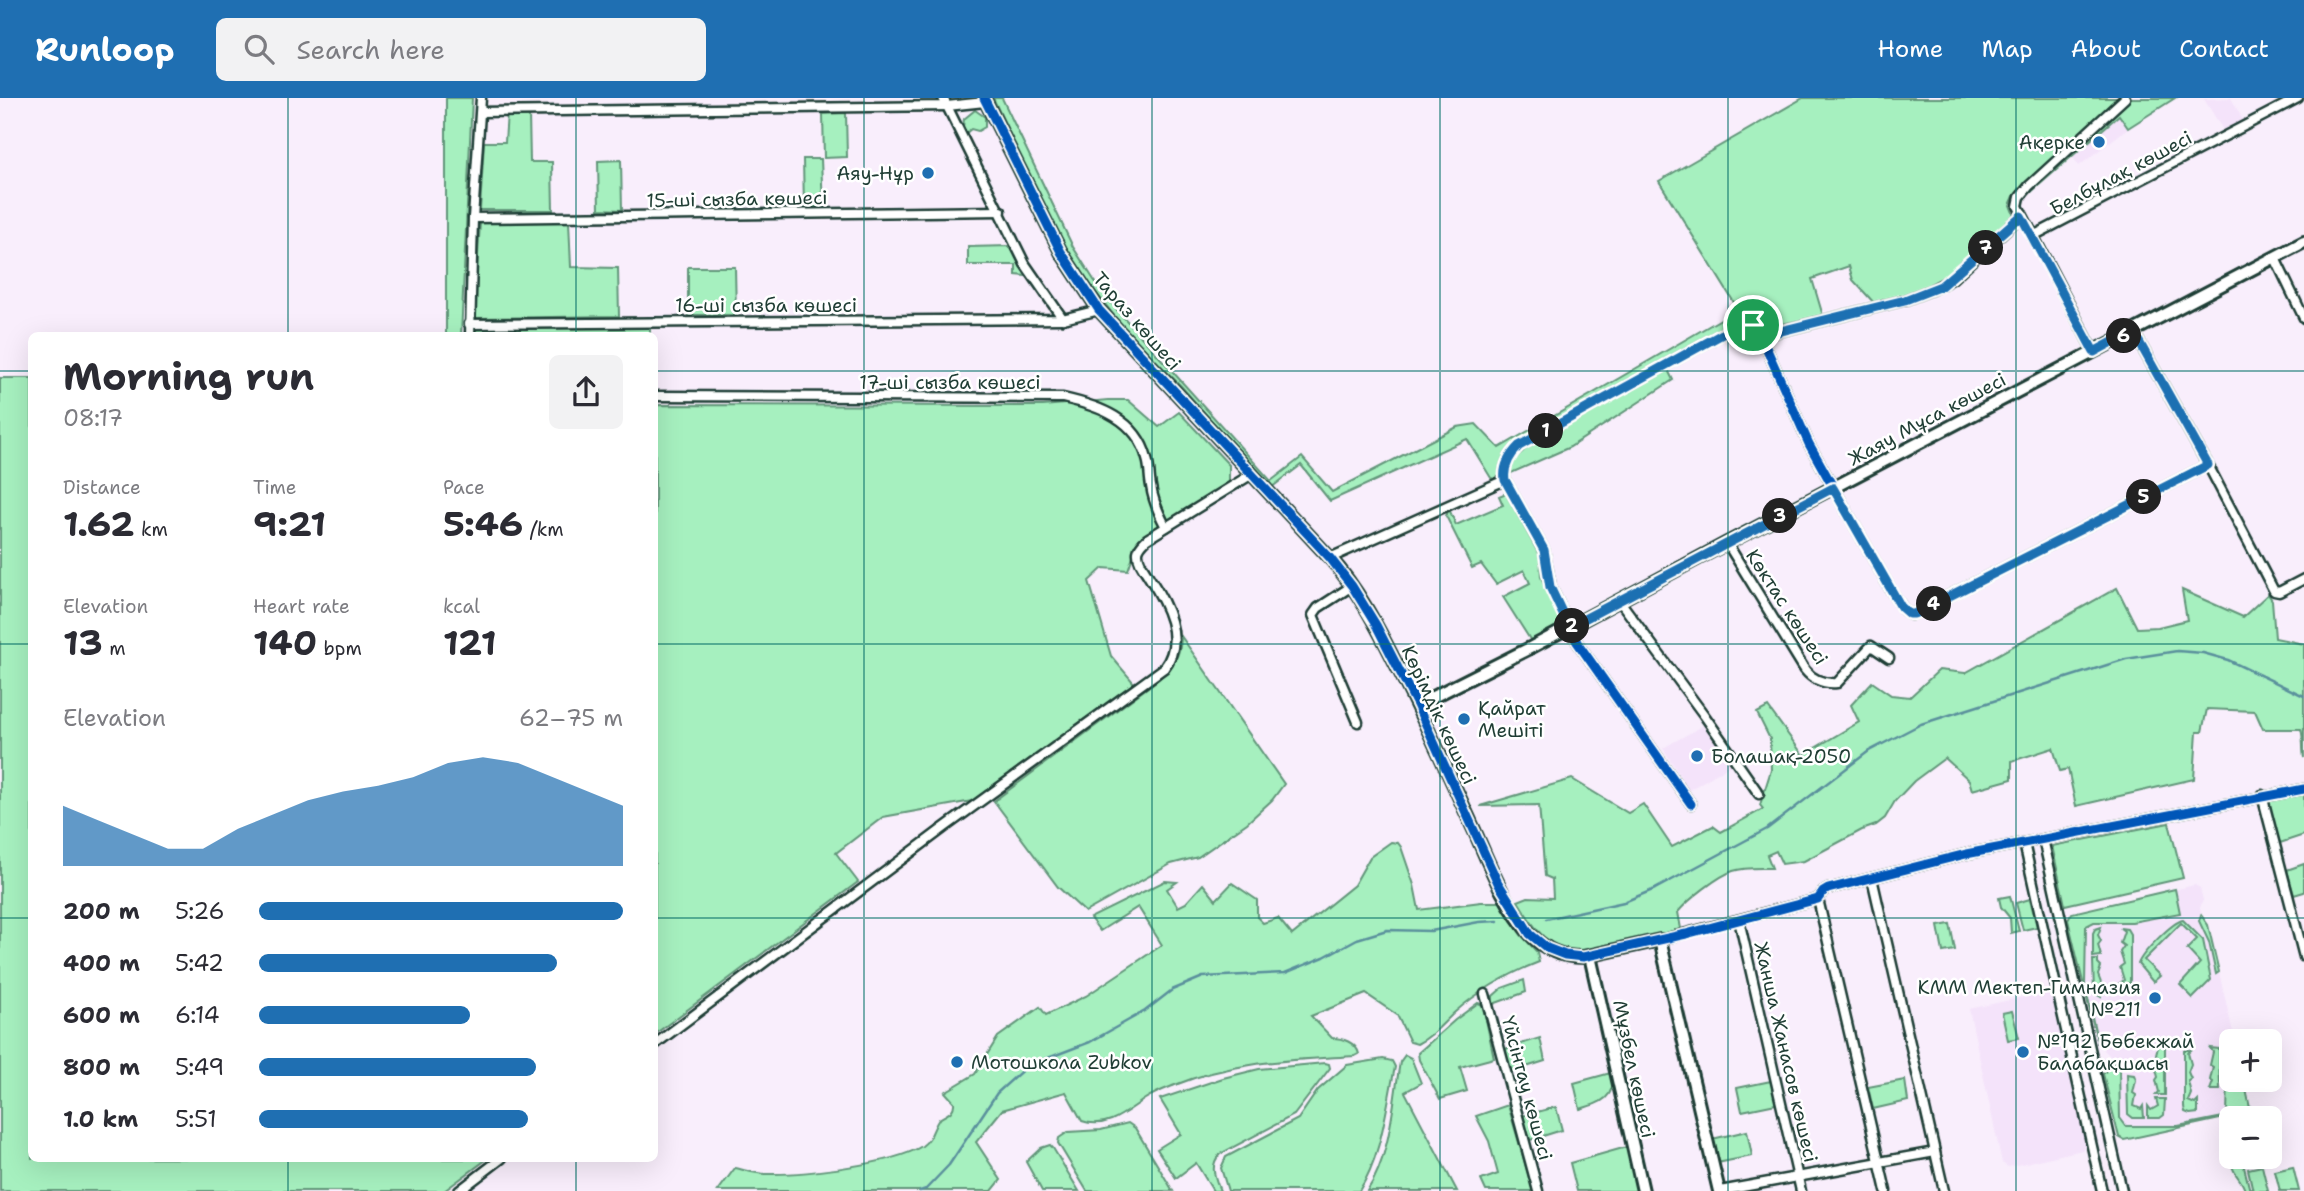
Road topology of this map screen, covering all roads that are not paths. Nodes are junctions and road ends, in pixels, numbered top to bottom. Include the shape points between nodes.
1 (481, 98) edge
2 (2125, 98) edge
3 (2298, 98) edge
4 (984, 100) edge
5 (945, 102) edge
6 (481, 112) junction
7 (1001, 211) junction
8 (2021, 216) junction
9 (473, 218) junction
10 (2033, 236) junction
11 (2304, 242) edge
12 (2275, 258) junction
13 (1100, 310) junction
14 (2304, 318) edge
15 (1063, 319) junction
16 (469, 324) junction
17 (2133, 331) junction
18 (470, 332) edge
19 (1761, 336) junction
20 (2094, 352) junction
21 (658, 396) edge
22 (2208, 465) junction
23 (1252, 474) junction
24 (1505, 480) junction
25 (1833, 488) junction
26 (1166, 527) junction
27 (1727, 543) junction
28 (1330, 558) junction
29 (2304, 579) edge
30 (1352, 586) junction
31 (1619, 600) junction
32 (1569, 627) junction
33 (1889, 658) dead end
34 (1417, 705) junction
35 (1358, 722) dead end
36 (2304, 789) edge
37 (1759, 794) dead end
38 (2262, 795) junction
39 (1691, 804) dead end
40 (2043, 839) junction
41 (2024, 843) junction
42 (1872, 878) junction
43 (1818, 899) junction
44 (1739, 920) junction
45 (1660, 940) junction
46 (1587, 956) junction
47 (2304, 957) edge
48 (1561, 962) dead end
49 (1485, 994) dead end
50 (658, 1042) edge
51 (1935, 1152) junction
52 (497, 1162) edge
53 (1879, 1162) junction
54 (1798, 1177) junction
55 (459, 1191) edge
56 (1538, 1191) edge
57 (1643, 1191) edge
58 (1720, 1191) edge
59 (1801, 1191) edge
60 (1885, 1191) edge
61 (1944, 1191) edge
62 (2102, 1191) edge
63 (2122, 1191) edge

1 - 6 street
2 - 8 street via 2023,192 2018,206
3 - 10 street, Белбұлақ көшесі
4 - 5 street
4 - 13 street, Тараз көшесі via 1061,252
5 - 6 street
5 - 7 street
6 - 9 street
7 - 9 street, 15-ші сызба көшесі
7 - 15 street via 1025,264
8 - 10 street
8 - 19 street via 1941,286 1905,300
9 - 16 street
10 - 20 street
11 - 12 street, Жаяу Мұса көшесі
12 - 14 street
12 - 17 street, Жаяу Мұса көшесі
13 - 15 street, 16-ші сызба көшесі
13 - 23 street, Тараз көшесі
15 - 16 street, 16-ші сызба көшесі
16 - 18 street
17 - 20 street, Жаяу Мұса көшесі
17 - 22 street
19 - 24 street via 1749,324 1726,332 1519,446 1507,462
19 - 25 street via 1791,408
20 - 25 street, Жаяу Мұса көшесі
21 - 26 street, 17-ші сызба көшесі via 1063,398 1090,404 1118,418 1141,442 1153,498
22 - 25 street via 1914,614 1909,614 1892,592
22 - 29 street via 2274,591
23 - 26 street
23 - 28 street, Көрімдік көшесі
24 - 28 street
24 - 32 street via 1544,550 1550,587
25 - 27 street, Жаяу Мұса көшесі
26 - 50 street via 1142,543 1138,553 1174,634 1172,657 1164,668
27 - 31 street, Жаяу Мұса көшесі
27 - 33 street, Көктас көшесі via 1814,679 1837,683 1871,646
28 - 30 street, Көрімдік көшесі
30 - 34 street, Көрімдік көшесі
30 - 35 street via 1313,615
31 - 32 street, Жаяу Мұса көшесі
31 - 37 street
32 - 34 street, Жаяу Мұса көшесі
32 - 39 street
34 - 46 street, Көрімдік көшесі via 1498,883 1525,927 1547,948
36 - 38 street
38 - 40 street
38 - 47 street
40 - 41 street
40 - 63 street
41 - 42 street
41 - 62 street
42 - 43 street via 1829,889
42 - 51 street
43 - 44 street
43 - 53 street
44 - 45 street
44 - 54 street, Жанша Жанасов көшесі
45 - 46 street
45 - 58 street
46 - 48 street
46 - 57 street, Мұзбел көшесі
49 - 56 street, Үйсінтау көшесі
51 - 53 street
51 - 61 street
52 - 55 street
53 - 54 street
53 - 60 street
54 - 58 street
54 - 59 street, Жанша Жанасов көшесі

